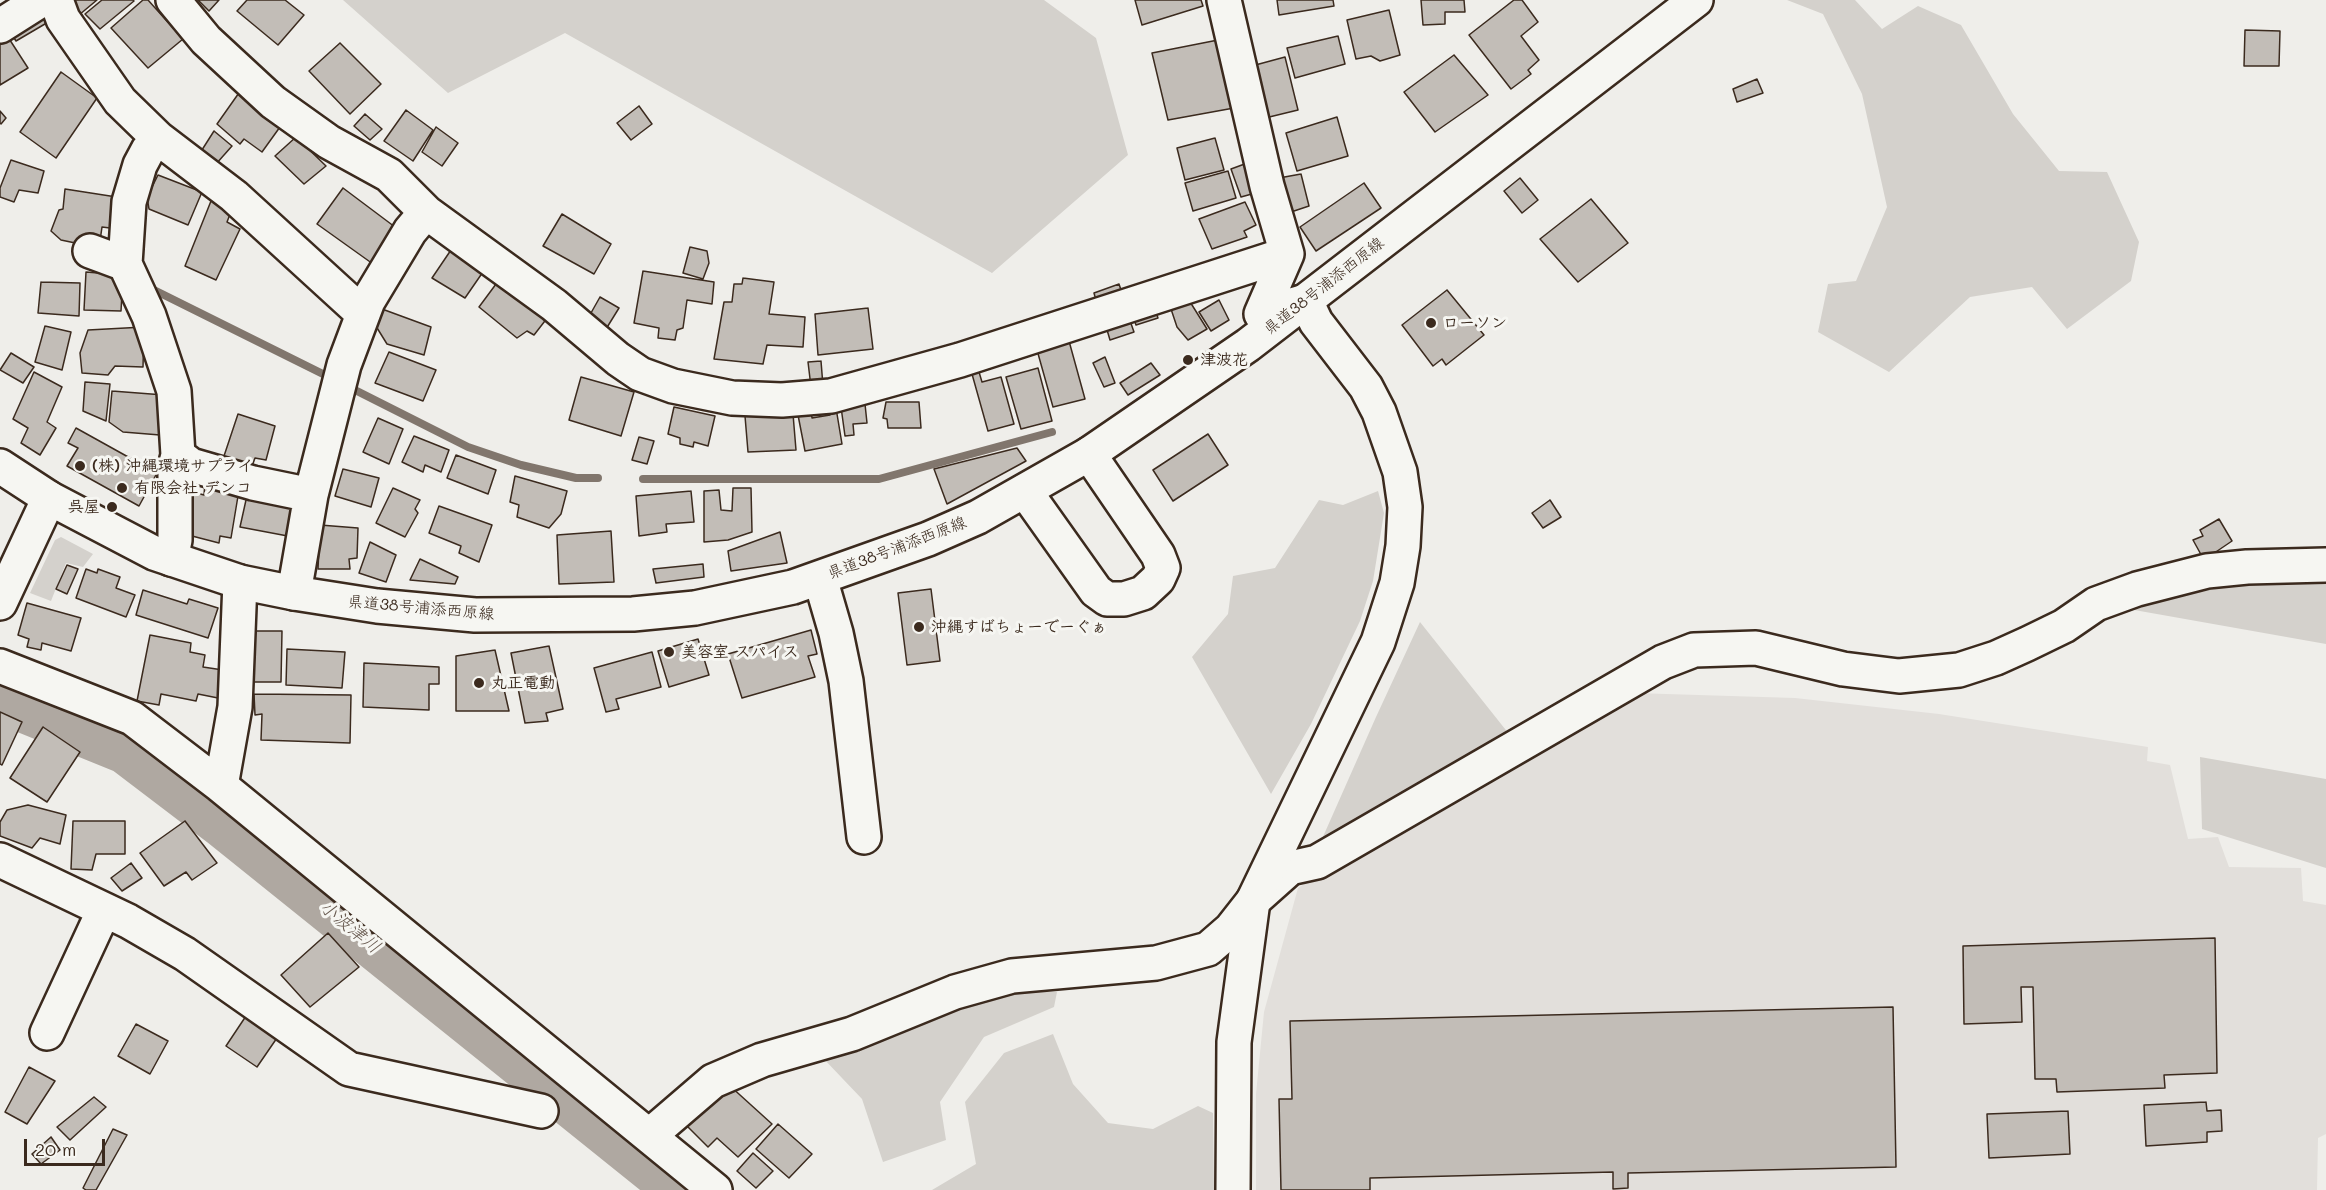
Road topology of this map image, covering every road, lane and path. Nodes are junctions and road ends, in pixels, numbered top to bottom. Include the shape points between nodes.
1 (40, 0) edge
2 (56, 0) edge
3 (173, 0) edge
4 (1224, 0) edge
5 (1696, 0) edge
6 (0, 26) edge
7 (158, 138) junction
8 (426, 212) junction
9 (90, 251) dead end
10 (1287, 254) junction
11 (125, 264) junction
12 (1306, 301) junction
13 (362, 313) junction
14 (1089, 454) junction
15 (178, 455) junction
16 (0, 466) edge
17 (1025, 491) junction
18 (311, 495) junction
19 (49, 498) junction
20 (171, 559) junction
21 (2326, 566) edge
22 (820, 578) junction
23 (240, 582) junction
24 (294, 593) junction
25 (0, 603) edge
26 (0, 666) edge
27 (221, 786) junction
28 (864, 837) dead end
29 (0, 860) edge
30 (1254, 901) junction
31 (104, 910) junction
32 (47, 1033) dead end
33 (541, 1111) dead end
34 (649, 1136) junction
35 (715, 1190) edge
36 (1233, 1190) edge

1 - 6 street
2 - 7 street via 63,18 120,101
3 - 8 street via 206,40 273,102 329,142 389,175
4 - 10 street via 1267,186
5 - 12 street, 県道38号浦添西原線
7 - 11 street via 140,165 129,202
7 - 13 street via 234,196
8 - 10 street via 554,304 639,374 732,398 782,400 831,396 960,360
8 - 13 street via 410,231
9 - 11 street
10 - 12 street via 1261,315
11 - 15 street via 149,316 174,390
12 - 14 street, 県道38号浦添西原線
12 - 30 street via 1316,322 1365,387 1378,412 1400,472 1405,507 1403,546 1397,584 1378,642
13 - 18 street via 339,382
14 - 17 street, 県道38号浦添西原線
14 - 17 street via 1158,555 1163,568 1143,593 1107,599 1096,591
15 - 18 street via 191,465
15 - 20 street
16 - 19 street, 県道38号浦添西原線
17 - 22 street, 県道38号浦添西原線 via 928,539
18 - 24 street
19 - 20 street, 県道38号浦添西原線
19 - 25 street
20 - 23 street, 県道38号浦添西原線
21 - 30 street via 2247,567 2137,589 2096,604 2027,644 1959,670 1899,676 1843,669 1756,648 1694,650 1663,662 1317,862 1290,868
22 - 24 street, 県道38号浦添西原線 via 695,609 573,616 476,615
22 - 28 street via 846,681
23 - 24 street, 県道38号浦添西原線
23 - 27 street via 235,706
26 - 27 street via 132,718
27 - 34 street
29 - 31 street
30 - 34 street via 1208,949 1156,963 987,981 852,1034 762,1060 713,1081
30 - 36 street via 1234,1042
31 - 32 street
31 - 33 street via 185,954 349,1069
34 - 35 street

